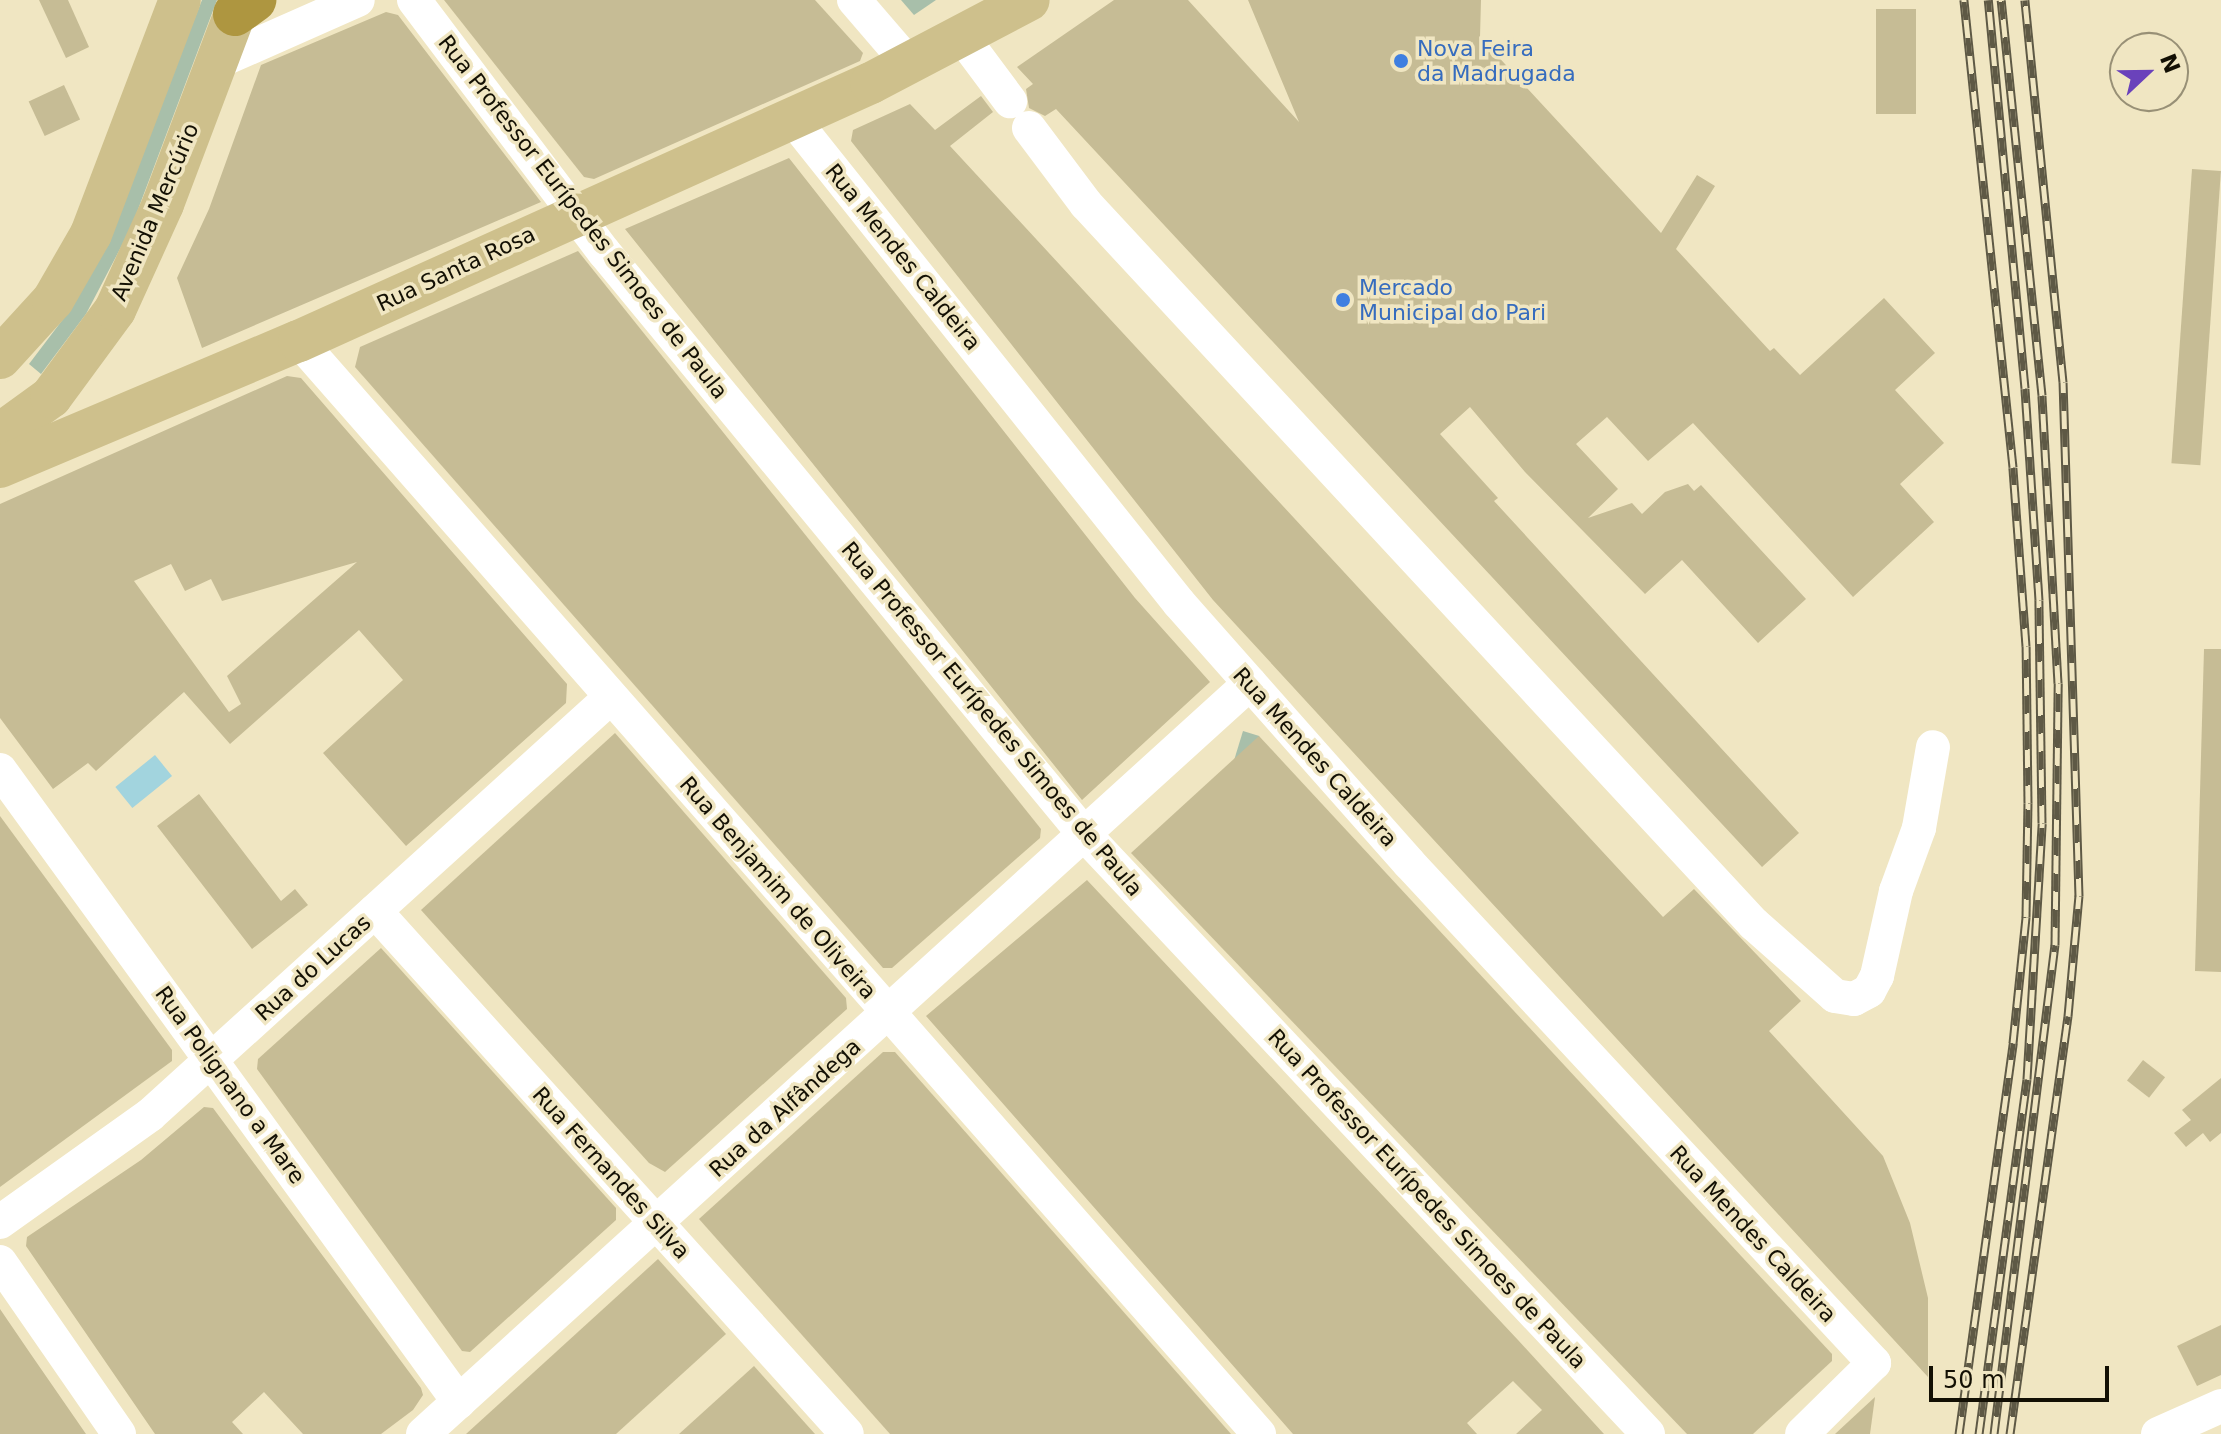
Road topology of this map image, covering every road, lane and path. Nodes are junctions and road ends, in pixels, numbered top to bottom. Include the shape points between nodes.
1 (180, 0) edge
2 (358, 0) edge
3 (414, 0) edge
4 (854, 0) edge
5 (1029, 0) edge
6 (243, 5) edge
7 (316, 10) edge
8 (963, 38) junction
9 (215, 63) junction
10 (910, 65) junction
11 (792, 118) junction
12 (576, 215) junction
13 (299, 341) junction
14 (0, 358) edge
15 (0, 434) edge
16 (0, 467) edge
17 (1250, 683) junction
18 (611, 697) junction
19 (1933, 747) dead end
20 (0, 770) edge
21 (1085, 835) junction
22 (375, 911) junction
23 (888, 1014) junction
24 (212, 1060) junction
25 (0, 1222) edge
26 (657, 1224) junction
27 (0, 1262) edge
28 (459, 1402) junction
29 (2221, 1406) edge
30 (119, 1434) edge
31 (423, 1434) edge
32 (847, 1434) edge
33 (1259, 1434) edge
34 (1648, 1434) edge
35 (1802, 1434) edge
36 (2158, 1434) edge

1 - 14 main road via 91,234 53,300
2 - 7 street
3 - 12 street, Rua Professor Eurípedes Simoes de Paula
4 - 10 street
5 - 8 main road, Rua Santa Rosa
6 - 9 main road, Avenida Mercúrio
7 - 9 street
8 - 10 main road, Rua Santa Rosa
8 - 19 street via 1086,204 1744,912 1835,996 1862,995 1877,976 1896,891 1919,828
9 - 15 main road, Avenida Mercúrio via 163,204 115,310 51,397
10 - 11 main road, Rua Santa Rosa
11 - 12 main road, Rua Santa Rosa
11 - 17 street, Rua Mendes Caldeira via 1179,603
12 - 13 main road, Rua Santa Rosa
12 - 21 street, Rua Professor Eurípedes Simoes de Paula
13 - 16 main road, Rua Santa Rosa
13 - 18 street, Rua Benjamim de Oliveira
17 - 21 street, Rua da Alfândega
17 - 35 street, Rua Mendes Caldeira via 1409,863 1874,1363
18 - 22 street, Rua do Lucas
18 - 23 street, Rua Benjamim de Oliveira
20 - 24 street, Rua Polignano a Mare
21 - 23 street, Rua da Alfândega
21 - 34 street, Rua Professor Eurípedes Simoes de Paula
22 - 24 street, Rua do Lucas
22 - 26 street, Rua Fernandes Silva
23 - 26 street, Rua da Alfândega
23 - 33 street, Rua Benjamim de Oliveira
24 - 25 street, Rua do Lucas via 150,1115
24 - 28 street, Rua Polignano a Mare
26 - 28 street, Rua da Alfândega
26 - 32 street, Rua Fernandes Silva
27 - 30 street
28 - 31 street, Rua da Alfândega
29 - 36 street

